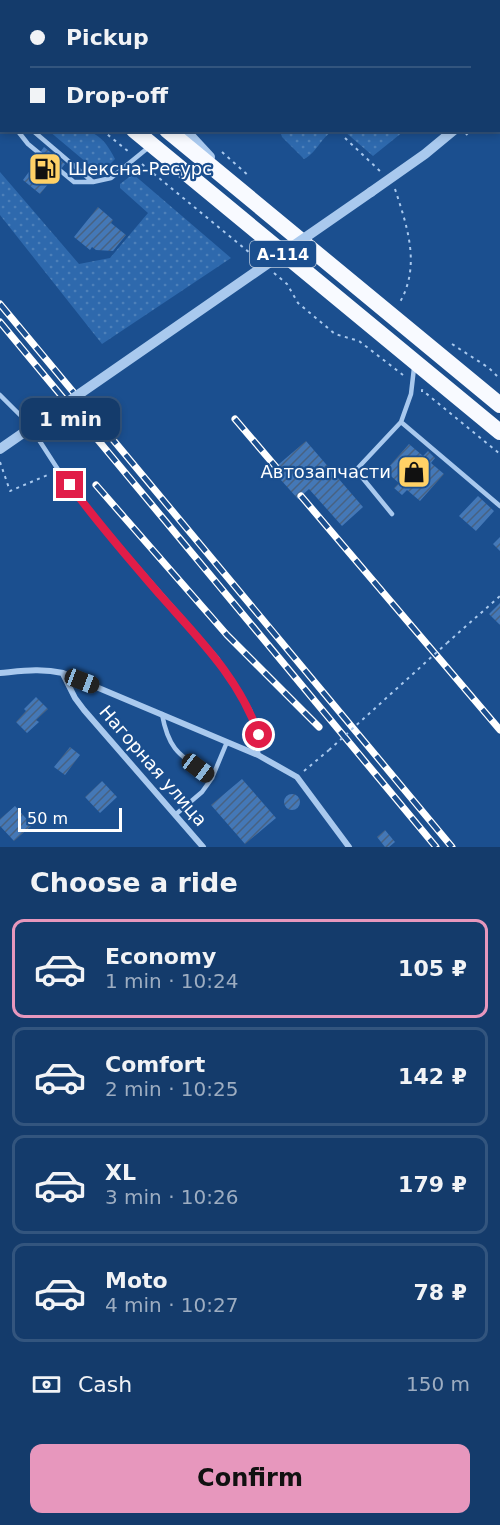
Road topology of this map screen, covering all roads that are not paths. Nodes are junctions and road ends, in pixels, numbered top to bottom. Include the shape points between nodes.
1 (19, 132) edge
2 (34, 132) edge
3 (136, 132) edge
4 (169, 132) edge
5 (187, 132) edge
6 (452, 132) edge
7 (152, 145) junction
8 (93, 182) junction
9 (259, 207) junction
10 (414, 362) junction
11 (0, 395) edge
12 (500, 405) edge
13 (20, 415) dead end
14 (401, 422) junction
15 (500, 432) edge
16 (39, 440) dead end
17 (0, 449) edge
18 (500, 506) edge
19 (393, 514) dead end
20 (0, 673) edge
21 (63, 673) junction
22 (162, 714) junction
23 (227, 742) junction
24 (258, 755) junction
25 (212, 778) junction
26 (175, 815) junction
27 (203, 847) edge
28 (349, 847) edge

1 - 8 lane via 74,182
2 - 8 lane
3 - 7 highway, А-114
4 - 9 highway, А-114
5 - 9 street
6 - 17 street, bridge
7 - 8 lane via 111,178
7 - 10 highway, А-114
9 - 12 highway, А-114
10 - 14 lane via 411,394
10 - 15 highway, А-114
11 - 13 lane
14 - 18 lane
14 - 19 lane via 356,470
16 - 24 lane via 92,515 217,658 250,710 259,735
20 - 21 street via 34,669
21 - 22 street
21 - 26 street, Нагорная улица via 79,704
22 - 23 street
22 - 25 lane via 172,746
23 - 24 street
23 - 25 lane
24 - 28 street via 297,777
25 - 26 lane
26 - 27 street, Нагорная улица

